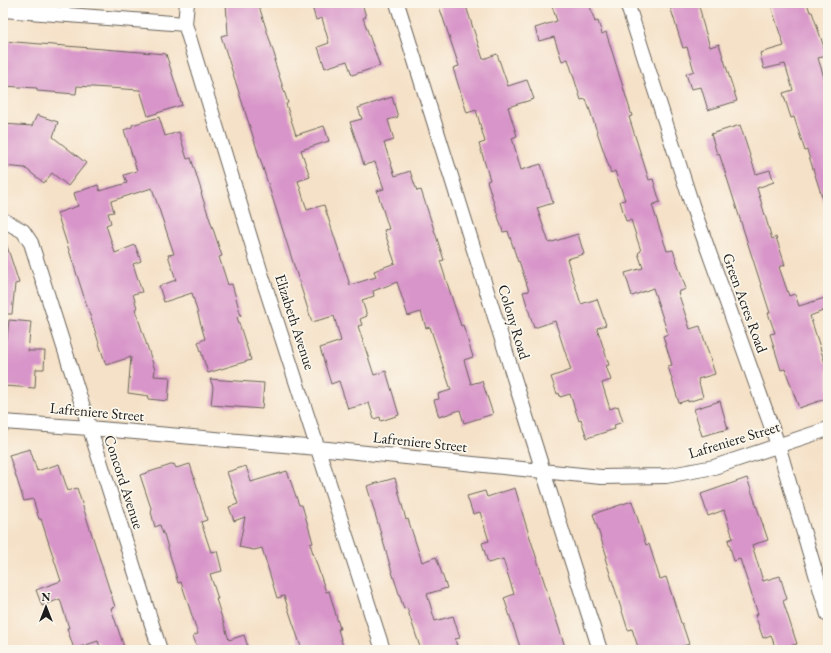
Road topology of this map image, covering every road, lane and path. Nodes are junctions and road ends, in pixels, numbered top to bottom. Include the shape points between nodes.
1 (187, 3) edge
2 (397, 3) edge
3 (626, 3) edge
4 (3, 10) edge
5 (186, 24) junction
6 (3, 220) edge
7 (3, 422) edge
8 (89, 428) junction
9 (828, 429) edge
10 (778, 445) junction
11 (318, 448) junction
12 (543, 471) junction
13 (828, 615) edge
14 (160, 650) edge
15 (383, 650) edge
16 (600, 650) edge

1 - 5 street, Elizabeth Avenue
2 - 12 street, Colony Road
3 - 10 street, Green Acres Road via 692,205
4 - 5 street
5 - 11 street, Elizabeth Avenue via 260,270
6 - 8 street, Concord Avenue via 23,231 31,243
7 - 8 street, Lafreniere Street
8 - 11 street, Lafreniere Street
8 - 14 street, Concord Avenue
9 - 10 street, Lafreniere Street
10 - 12 street, Lafreniere Street via 714,467 666,476 601,477
10 - 13 street, Green Acres Road
11 - 12 street, Lafreniere Street
11 - 15 street, Elizabeth Avenue
12 - 16 street, Colony Road

